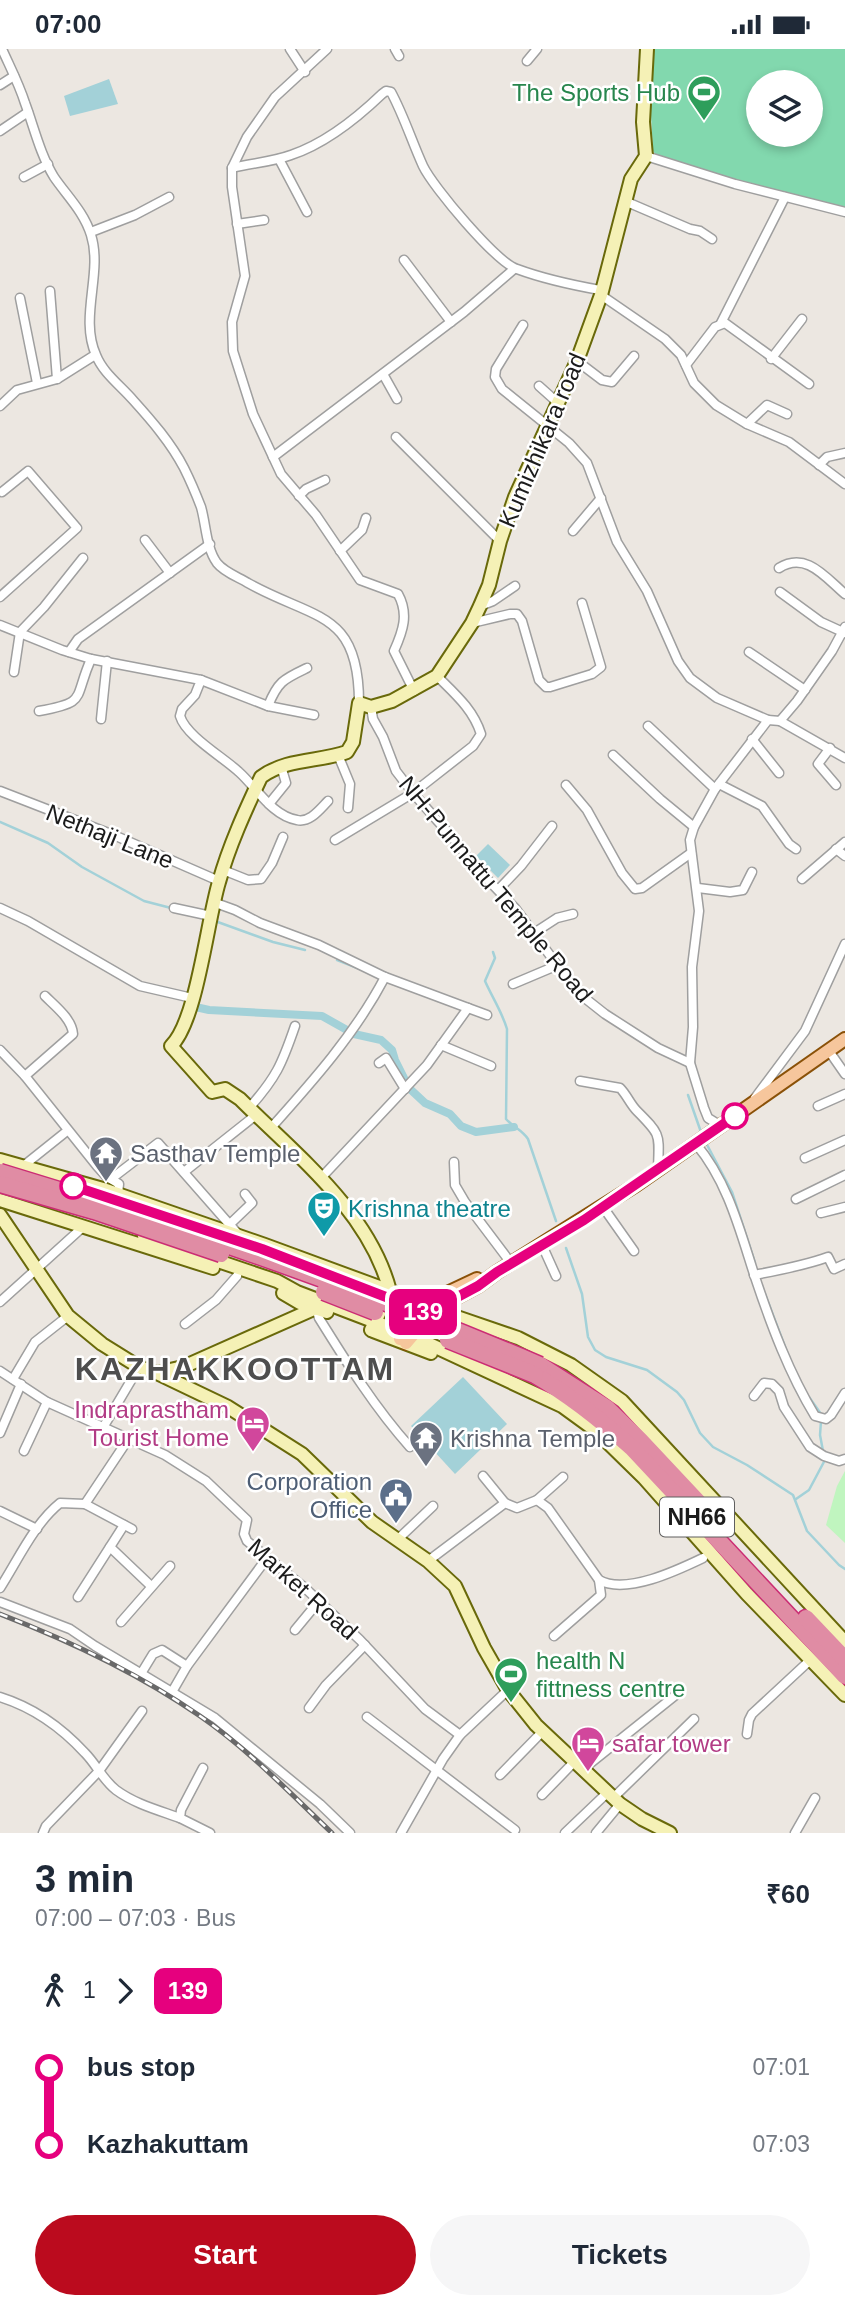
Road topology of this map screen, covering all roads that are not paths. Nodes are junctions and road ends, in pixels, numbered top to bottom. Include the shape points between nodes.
1 (2, 49) edge
2 (290, 49) edge
3 (327, 49) edge
4 (537, 49) edge
5 (647, 49) edge
6 (527, 61) dead end
7 (304, 72) junction
8 (14, 76) junction
9 (0, 85) edge
10 (28, 112) junction
11 (0, 131) edge
12 (646, 156) junction
13 (279, 159) junction
14 (48, 164) junction
15 (232, 168) junction
16 (24, 177) dead end
17 (169, 197) dead end
18 (785, 197) junction
19 (626, 202) junction
20 (307, 212) dead end
21 (845, 212) edge
22 (264, 220) dead end
23 (237, 224) junction
24 (91, 232) junction
25 (712, 239) dead end
26 (404, 260) dead end
27 (514, 269) junction
28 (50, 291) dead end
29 (601, 292) junction
30 (20, 298) dead end
31 (802, 319) dead end
32 (451, 322) junction
33 (721, 323) junction
34 (523, 325) dead end
35 (95, 355) junction
36 (634, 356) dead end
37 (771, 359) junction
38 (577, 361) junction
39 (686, 365) junction
40 (383, 374) junction
41 (57, 379) junction
42 (37, 383) junction
43 (809, 384) dead end
44 (539, 386) dead end
45 (397, 399) dead end
46 (558, 403) junction
47 (0, 405) edge
48 (787, 414) dead end
49 (747, 424) junction
50 (548, 426) junction
51 (396, 437) dead end
52 (845, 453) edge
53 (273, 457) junction
54 (819, 465) junction
55 (325, 480) dead end
56 (845, 484) edge
57 (2, 492) edge
58 (299, 496) junction
59 (601, 498) junction
60 (366, 518) dead end
61 (573, 531) dead end
62 (145, 540) dead end
63 (499, 541) junction
64 (209, 544) junction
65 (340, 551) junction
66 (83, 558) dead end
67 (779, 568) dead end
68 (170, 573) junction
69 (514, 586) dead end
70 (780, 591) dead end
71 (845, 594) edge
72 (0, 597) edge
73 (582, 603) dead end
74 (480, 606) junction
75 (472, 624) junction
76 (0, 625) edge
77 (844, 630) edge
78 (20, 632) junction
79 (69, 652) junction
80 (749, 652) dead end
81 (91, 659) junction
82 (107, 661) junction
83 (307, 668) dead end
84 (14, 672) dead end
85 (437, 676) junction
86 (201, 680) junction
87 (805, 690) junction
88 (414, 691) junction
89 (365, 705) junction
90 (268, 706) junction
91 (39, 711) dead end
92 (314, 715) dead end
93 (101, 719) dead end
94 (768, 720) junction
95 (780, 721) junction
96 (648, 726) dead end
97 (752, 739) junction
98 (830, 748) junction
99 (338, 755) junction
100 (613, 755) dead end
101 (845, 758) edge
102 (281, 767) junction
103 (779, 773) dead end
104 (566, 785) dead end
105 (836, 785) dead end
106 (717, 787) junction
107 (255, 790) junction
108 (0, 792) edge
109 (413, 793) junction
110 (328, 801) dead end
111 (269, 804) junction
112 (348, 808) dead end
113 (552, 826) dead end
114 (694, 827) junction
115 (283, 837) dead end
116 (335, 840) dead end
117 (845, 842) edge
118 (796, 849) dead end
119 (836, 849) junction
120 (691, 853) junction
121 (845, 856) edge
122 (752, 872) dead end
123 (221, 875) junction
124 (802, 879) dead end
125 (698, 888) junction
126 (499, 889) junction
127 (214, 902) junction
128 (0, 908) edge
129 (174, 908) dead end
130 (573, 914) dead end
131 (211, 916) junction
132 (534, 933) junction
133 (845, 944) edge
134 (558, 965) junction
135 (384, 977) junction
136 (513, 984) dead end
137 (45, 996) dead end
138 (192, 999) junction
139 (468, 1008) junction
140 (487, 1016) dead end
141 (295, 1026) dead end
142 (845, 1039) edge
143 (441, 1045) junction
144 (0, 1050) edge
145 (829, 1051) junction
146 (379, 1063) dead end
147 (690, 1063) junction
148 (491, 1066) dead end
149 (845, 1074) edge
150 (25, 1076) junction
151 (580, 1081) dead end
152 (405, 1090) junction
153 (845, 1094) edge
154 (749, 1106) junction
155 (818, 1106) dead end
156 (253, 1112) junction
157 (721, 1126) junction
158 (270, 1129) junction
159 (67, 1131) junction
160 (845, 1140) edge
161 (701, 1141) junction
162 (805, 1159) dead end
163 (0, 1162) edge
164 (454, 1162) dead end
165 (20, 1169) junction
166 (658, 1170) junction
167 (0, 1171) edge
168 (184, 1172) junction
169 (845, 1175) edge
170 (321, 1178) junction
171 (111, 1179) junction
172 (0, 1184) edge
173 (0, 1191) edge
174 (245, 1194) dead end
175 (118, 1195) junction
176 (796, 1199) dead end
177 (0, 1200) edge
178 (603, 1207) junction
179 (845, 1207) edge
180 (821, 1213) dead end
181 (0, 1215) edge
182 (229, 1225) junction
183 (84, 1226) junction
184 (241, 1237) junction
185 (542, 1245) junction
186 (634, 1251) dead end
187 (511, 1263) junction
188 (845, 1264) edge
189 (36, 1268) junction
190 (754, 1275) junction
191 (237, 1276) junction
192 (556, 1276) dead end
193 (388, 1294) junction
194 (0, 1302) edge
195 (316, 1308) junction
196 (434, 1312) junction
197 (68, 1316) junction
198 (185, 1324) dead end
199 (372, 1326) junction
200 (405, 1338) junction
201 (139, 1367) junction
202 (183, 1367) junction
203 (0, 1371) edge
204 (157, 1373) junction
205 (17, 1381) junction
206 (193, 1391) junction
207 (845, 1393) edge
208 (754, 1396) dead end
209 (47, 1402) junction
210 (104, 1426) junction
211 (0, 1433) edge
212 (129, 1437) junction
213 (410, 1447) dead end
214 (24, 1451) dead end
215 (845, 1459) edge
216 (483, 1476) dead end
217 (563, 1476) dead end
218 (537, 1500) junction
219 (505, 1503) junction
220 (85, 1504) junction
221 (433, 1506) dead end
222 (0, 1511) edge
223 (37, 1529) junction
224 (397, 1540) junction
225 (110, 1547) junction
226 (704, 1558) junction
227 (267, 1559) junction
228 (428, 1561) junction
229 (170, 1566) dead end
230 (600, 1580) junction
231 (151, 1586) junction
232 (0, 1588) edge
233 (78, 1597) dead end
234 (319, 1601) junction
235 (0, 1602) edge
236 (121, 1622) dead end
237 (295, 1630) dead end
238 (554, 1636) dead end
239 (845, 1642) edge
240 (365, 1645) junction
241 (845, 1650) edge
242 (845, 1659) edge
243 (807, 1663) junction
244 (187, 1665) junction
245 (142, 1672) junction
246 (845, 1676) edge
247 (508, 1690) junction
248 (172, 1692) junction
249 (677, 1694) dead end
250 (845, 1695) edge
251 (0, 1697) edge
252 (845, 1703) edge
253 (309, 1708) dead end
254 (142, 1711) dead end
255 (367, 1717) dead end
256 (694, 1719) dead end
257 (543, 1731) junction
258 (747, 1734) dead end
259 (460, 1735) junction
260 (578, 1766) junction
261 (203, 1768) dead end
262 (437, 1770) junction
263 (99, 1771) junction
264 (500, 1775) dead end
265 (542, 1795) dead end
266 (613, 1798) junction
267 (815, 1798) dead end
268 (180, 1818) junction
269 (515, 1831) dead end
270 (43, 1833) edge
271 (210, 1833) edge
272 (350, 1833) edge
273 (401, 1833) edge
274 (565, 1833) edge
275 (596, 1833) edge
276 (670, 1833) edge
277 (795, 1833) edge

1 - 8 street
2 - 7 street
3 - 7 street
4 - 6 street
5 - 12 main road
7 - 15 street via 275,97
8 - 9 street
8 - 10 street
10 - 11 street
10 - 14 street
12 - 18 street
12 - 19 main road, Kumizhikara road via 631,179
13 - 15 street
13 - 20 street
13 - 27 street via 321,141 386,91 391,92 424,168 475,232
14 - 16 street
14 - 24 street
15 - 23 street
17 - 24 street
18 - 21 street
18 - 33 street
19 - 25 street
19 - 29 main road, Kumizhikara road
22 - 23 street
23 - 53 street via 245,276 232,321 233,351 253,414
24 - 35 street
26 - 32 street
27 - 29 street
27 - 32 street
28 - 41 street
29 - 38 main road, Kumizhikara road
29 - 39 street via 665,339
30 - 42 street
31 - 37 street
32 - 40 street
33 - 37 street via 730,325
33 - 39 street
34 - 50 street via 495,377 502,389
35 - 41 street
35 - 64 street via 168,441 200,505
36 - 38 street via 612,382
37 - 43 street
38 - 46 main road, Kumizhikara road
39 - 49 street via 702,392
40 - 45 street
40 - 53 street
41 - 42 street
42 - 47 street via 17,390
44 - 46 street
46 - 50 main road, Kumizhikara road
48 - 49 street via 767,405
49 - 54 street via 775,435
50 - 59 street via 587,463
50 - 63 main road, Kumizhikara road
51 - 63 street
52 - 54 street via 827,457
53 - 58 street
54 - 56 street
55 - 58 street
57 - 72 street via 28,471 77,528
58 - 65 street
59 - 61 street
59 - 94 street via 617,542 648,591 690,678 718,698
60 - 65 street via 362,530
62 - 68 street
63 - 74 main road, Kumizhikara road
64 - 68 street
64 - 89 street, NH-Punnattu Temple Road via 222,568 333,624 342,633 353,654
65 - 88 street via 360,580 398,594 404,604 405,621 394,651
66 - 78 street
67 - 71 street via 800,561
68 - 79 street via 78,639
69 - 74 street
70 - 77 street via 821,622
73 - 75 street via 601,667 550,687 539,680 517,614
74 - 75 main road, Kumizhikara road
75 - 85 main road, Kumizhikara road
76 - 78 street
77 - 87 street
78 - 79 street
78 - 84 street
79 - 81 street
80 - 87 street
81 - 82 street
81 - 91 street via 75,701
82 - 86 street
82 - 93 street
83 - 90 street via 281,681
85 - 88 main road, Kumizhikara road
85 - 109 street via 464,702 481,734 473,746
86 - 90 street
86 - 107 street via 182,709 182,723
87 - 95 street
88 - 89 main road, Kumizhikara road via 392,701
89 - 99 main road via 353,742
89 - 109 street, NH-Punnattu Temple Road via 397,771
90 - 92 street
94 - 95 street
94 - 97 street
95 - 98 street
96 - 106 street
97 - 103 street
97 - 106 street
98 - 101 street
98 - 105 street via 818,764
99 - 102 main road
99 - 112 street via 350,784
100 - 114 street
102 - 107 main road via 261,777
102 - 111 street via 286,783
104 - 120 street via 587,810 635,889
106 - 114 street
106 - 118 street via 762,806
107 - 111 street
107 - 123 main road
108 - 123 street, Nethaji Lane
109 - 116 street
109 - 126 street, NH-Punnattu Temple Road
110 - 111 street via 303,821
113 - 126 street
114 - 120 street
115 - 123 street, Nethaji Lane via 261,879
117 - 119 street
119 - 121 street
119 - 124 street
120 - 125 street
122 - 125 street via 743,890
123 - 127 main road
125 - 147 street
126 - 132 street, NH-Punnattu Temple Road
127 - 131 main road
127 - 135 street
128 - 138 street via 141,986
129 - 131 street
130 - 132 street
131 - 138 main road
132 - 134 street, NH-Punnattu Temple Road
133 - 154 street via 805,1031
134 - 136 street
134 - 147 street, NH-Punnattu Temple Road via 605,1014
135 - 139 street
135 - 158 street via 360,1020
137 - 150 street via 73,1027 73,1034
138 - 156 main road via 185,1025 171,1046 212,1092 225,1089
139 - 140 street
139 - 143 street
141 - 156 street via 280,1068
142 - 145 main road
143 - 148 street
143 - 152 street
144 - 150 street
145 - 149 street
145 - 154 main road
146 - 152 street via 386,1058
147 - 157 street via 708,1118
150 - 159 street
151 - 166 street via 620,1088 653,1124 659,1134
152 - 170 street
153 - 155 street
154 - 157 main road
156 - 158 main road
156 - 168 street
157 - 161 main road
158 - 170 main road
159 - 165 street
159 - 171 street
160 - 162 street
161 - 166 main road
161 - 190 street via 730,1201
163 - 165 main road
164 - 187 street via 455,1185
165 - 172 main road
165 - 175 main road
165 - 193 main road
166 - 178 main road
167 - 242 highway, NH66, bridge via 254,1255 540,1364 607,1408
168 - 171 street via 158,1143
168 - 182 street
169 - 176 street
170 - 193 main road via 365,1235 385,1272
171 - 175 street via 119,1184
172 - 246 highway, NH66, bridge via 295,1280 547,1382 599,1417 632,1448
173 - 199 main road via 276,1281
174 - 182 street via 252,1203
175 - 184 main road
177 - 183 main road
178 - 185 main road
178 - 186 street
179 - 180 street
181 - 189 main road
182 - 184 street
183 - 189 street
183 - 191 main road
184 - 193 main road
185 - 187 main road
185 - 192 street
187 - 196 main road
188 - 190 street via 834,1269 828,1257 802,1267
189 - 194 street
189 - 197 main road
190 - 207 street via 782,1350 815,1416 826,1419
191 - 195 main road
191 - 198 street
193 - 196 main road
193 - 199 main road
195 - 199 main road
195 - 202 main road
195 - 213 street via 357,1378
196 - 200 main road
196 - 239 main road via 518,1338 571,1365 622,1402
196 - 241 main road via 543,1358 619,1408
197 - 201 main road
197 - 205 street via 35,1342
199 - 200 main road
200 - 226 main road via 562,1415 621,1464
200 - 250 main road via 562,1406 595,1430
201 - 204 main road
201 - 210 street
202 - 204 main road
202 - 206 main road
203 - 205 street, Market Road
204 - 206 main road
205 - 209 street, Market Road
205 - 211 street
206 - 224 main road via 228,1407 302,1454
208 - 215 street via 764,1383 772,1384 810,1447 824,1456
209 - 210 street, Market Road
209 - 214 street
210 - 212 street, Market Road
212 - 220 street
212 - 227 street, Market Road via 206,1481 245,1516 245,1538
216 - 219 street
217 - 218 street
218 - 219 street via 517,1508
218 - 230 street
219 - 228 street
220 - 223 street via 60,1503
220 - 225 street via 128,1527
221 - 224 street
222 - 223 street
223 - 232 street
224 - 228 main road
225 - 231 street
225 - 233 street
226 - 230 street via 670,1574 618,1585
226 - 243 main road
227 - 234 street, Market Road
227 - 244 street
228 - 247 main road via 455,1586
229 - 231 street
230 - 238 street via 601,1595
231 - 236 street
234 - 237 street
234 - 240 street, Market Road
235 - 245 street via 70,1629
240 - 253 street
240 - 259 street, Market Road via 425,1709
243 - 252 main road
243 - 258 street via 752,1714
244 - 245 street via 162,1650 153,1654
244 - 248 street
245 - 248 street
247 - 257 main road
247 - 259 street
248 - 272 street via 215,1718
249 - 260 street
251 - 263 street via 49,1721 86,1753
254 - 263 street
255 - 262 street
256 - 266 street
257 - 260 main road
257 - 264 street
259 - 262 street
260 - 265 street
260 - 266 main road
261 - 268 street
262 - 269 street
262 - 273 street
263 - 268 street via 132,1801
263 - 270 street
266 - 274 street
266 - 275 street
266 - 276 main road
267 - 277 street
268 - 271 street

